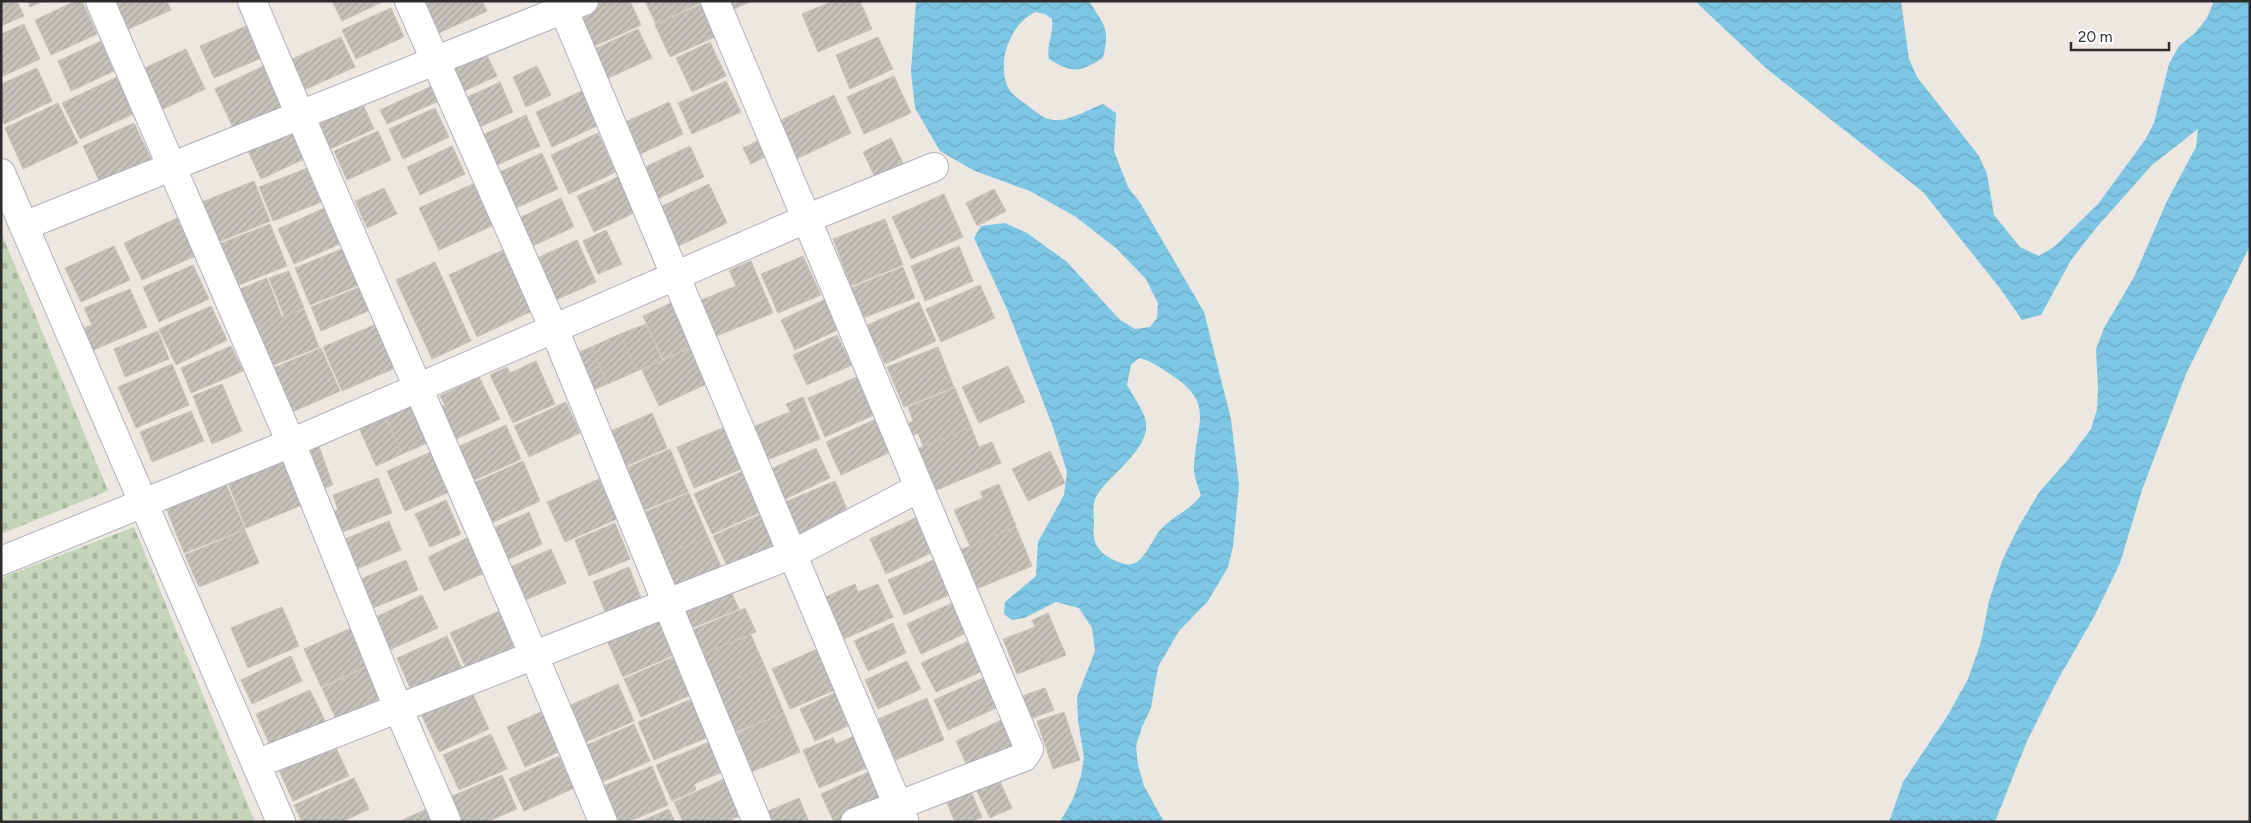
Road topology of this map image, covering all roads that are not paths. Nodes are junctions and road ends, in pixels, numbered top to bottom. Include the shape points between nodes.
1 (100, 1) edge
2 (252, 1) edge
3 (409, 1) edge
4 (715, 1) edge
5 (569, 4) edge
6 (434, 61) junction
7 (299, 115) junction
8 (170, 167) junction
9 (934, 167) dead end
10 (1, 173) edge
11 (806, 219) junction
12 (24, 226) junction
13 (675, 276) junction
14 (554, 329) junction
15 (418, 388) junction
16 (291, 444) junction
17 (919, 488) junction
18 (142, 504) junction
19 (793, 554) junction
20 (1, 561) edge
21 (665, 603) junction
22 (536, 655) junction
23 (398, 708) junction
24 (256, 764) junction
25 (901, 813) edge
26 (281, 822) edge
27 (447, 822) edge
28 (603, 822) edge
29 (757, 822) edge
30 (855, 822) edge

1 - 8 street
2 - 7 street
3 - 6 street
4 - 11 street
5 - 6 street
5 - 13 street
6 - 7 street
6 - 14 street
7 - 8 street
7 - 15 street
8 - 12 street
8 - 16 street
9 - 11 street
10 - 12 street
11 - 13 street
11 - 17 street
12 - 18 street
13 - 14 street
13 - 19 street
14 - 15 street
14 - 21 street
15 - 16 street
15 - 22 street
16 - 18 street
16 - 23 street
17 - 19 street
17 - 25 street via 1029,749 1024,757
18 - 20 street
18 - 24 street
19 - 21 street
19 - 25 street
21 - 22 street
21 - 29 street
22 - 23 street
22 - 28 street
23 - 24 street
23 - 27 street
24 - 26 street
25 - 30 street

